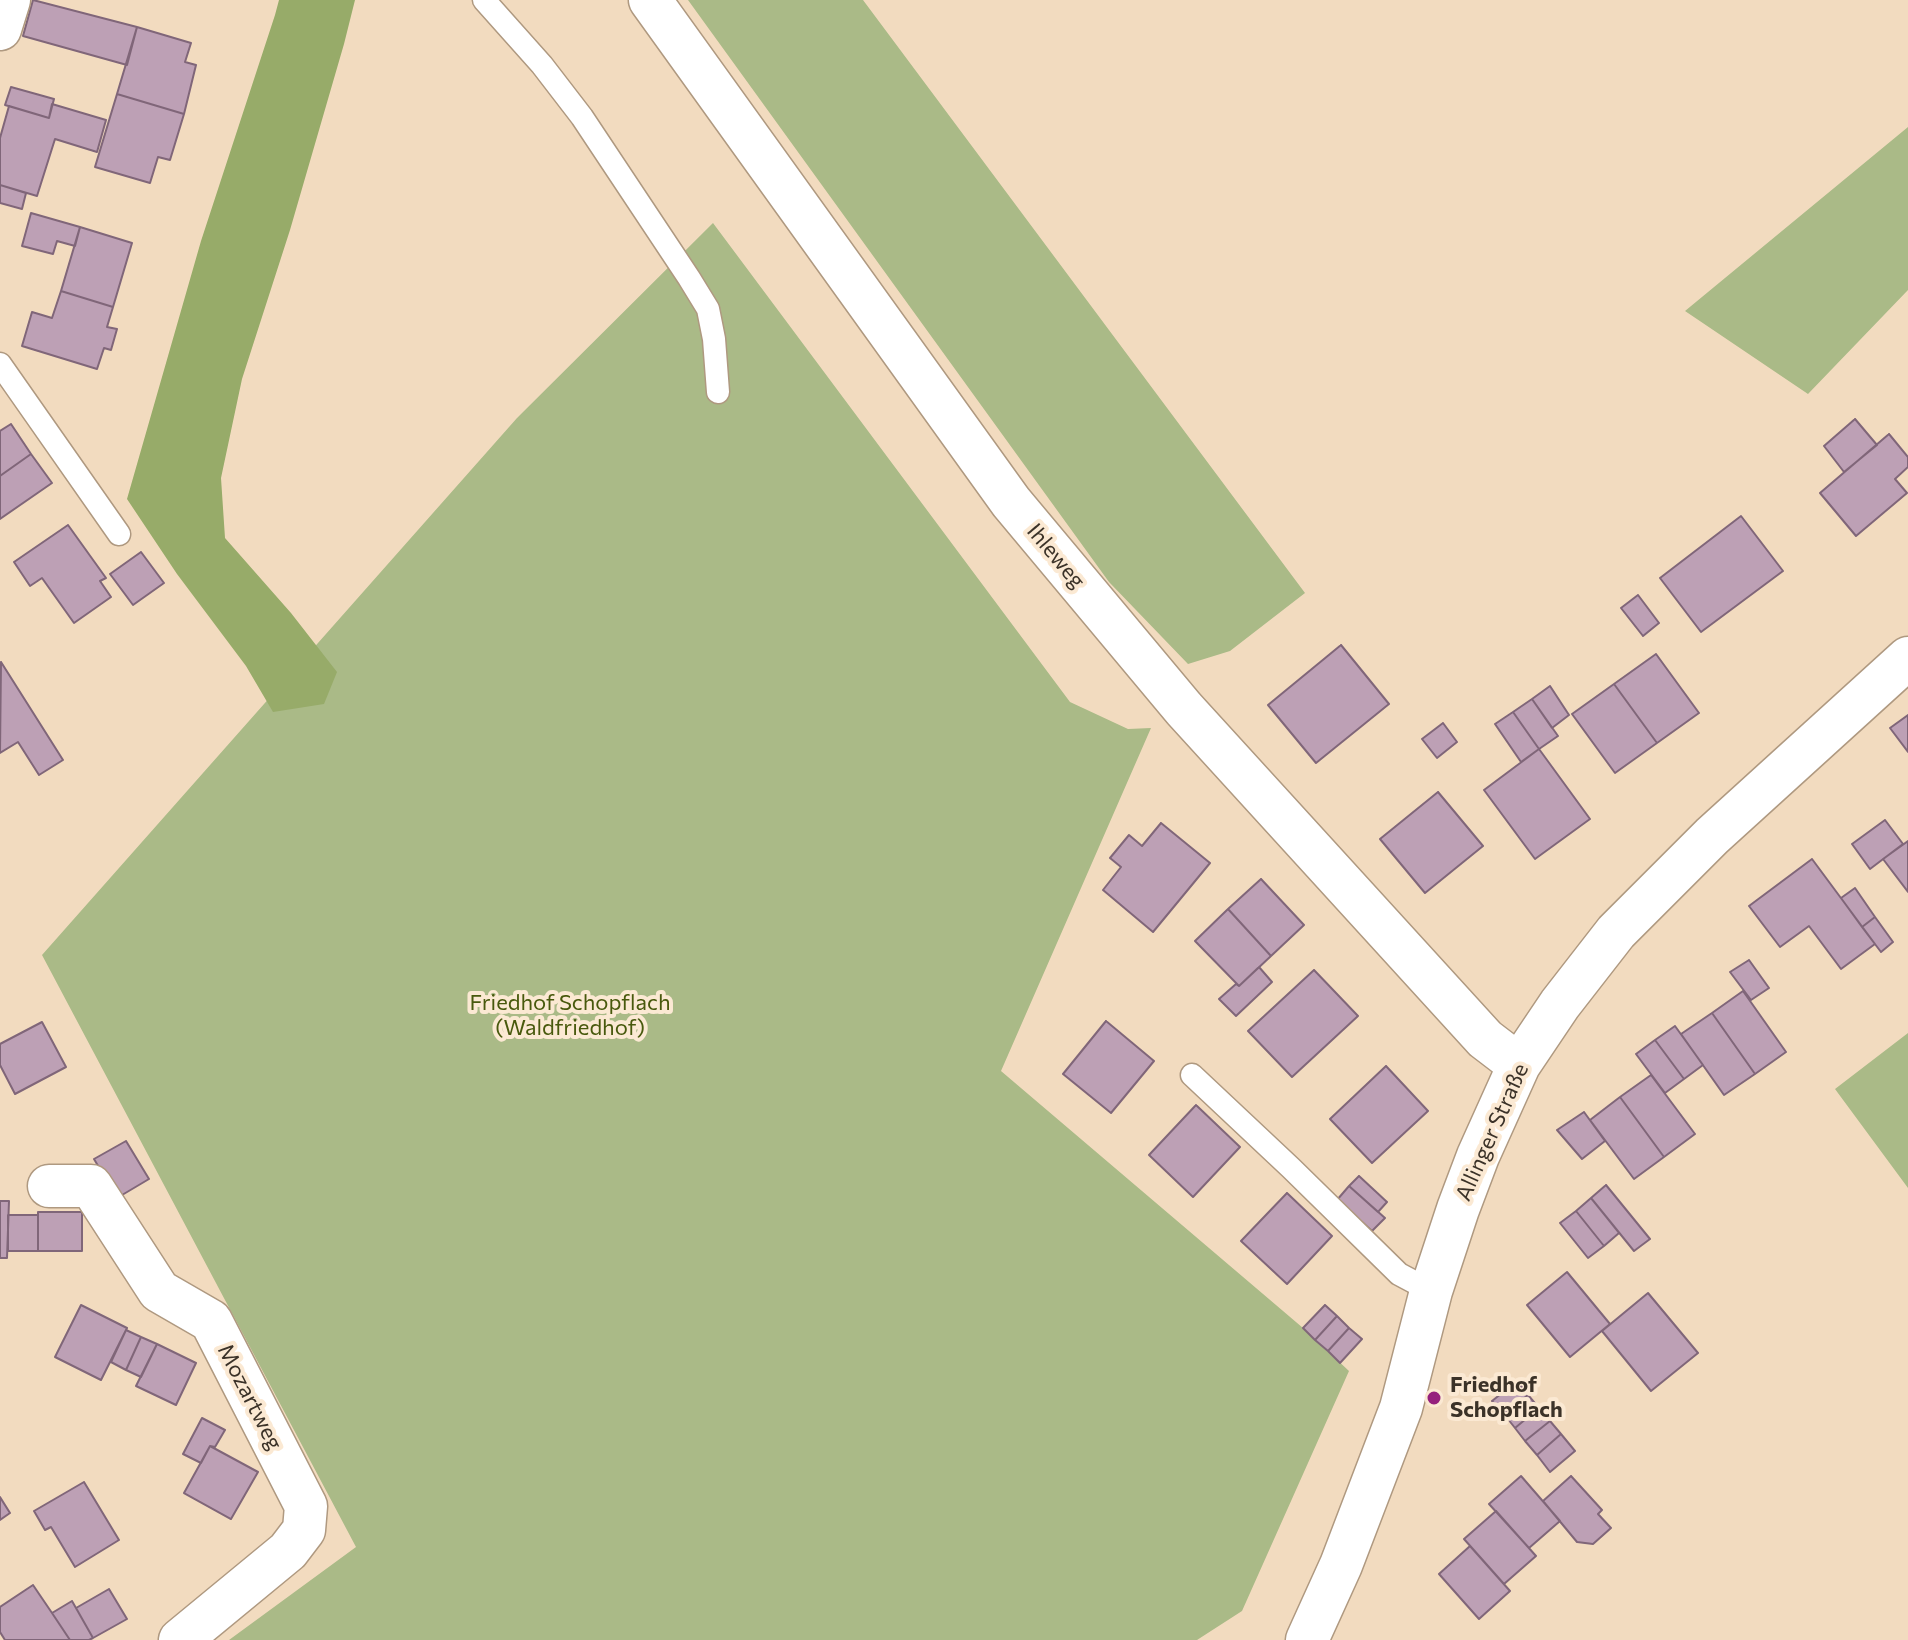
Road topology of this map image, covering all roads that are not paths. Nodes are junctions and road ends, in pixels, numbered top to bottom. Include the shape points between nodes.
1 (9, 0) edge
2 (484, 0) edge
3 (650, 0) edge
4 (0, 29) edge
5 (0, 364) edge
6 (718, 392) dead end
7 (119, 534) dead end
8 (1908, 658) edge
9 (1519, 1065) junction
10 (1192, 1075) dead end
11 (49, 1186) dead end
12 (1431, 1291) junction
13 (180, 1640) edge
14 (1307, 1640) edge

1 - 4 street
2 - 6 lane via 582,117 708,309
3 - 9 street, Ihleweg via 1011,502 1184,709 1485,1039
5 - 7 lane
8 - 9 street, Allinger Straße via 1712,836 1616,932
9 - 12 street, Allinger Straße via 1478,1156
10 - 12 lane via 1399,1274
11 - 13 street, Mozartweg via 91,1186 159,1291 211,1321 306,1506 304,1530 288,1551
12 - 14 street, Allinger Straße via 1401,1408

